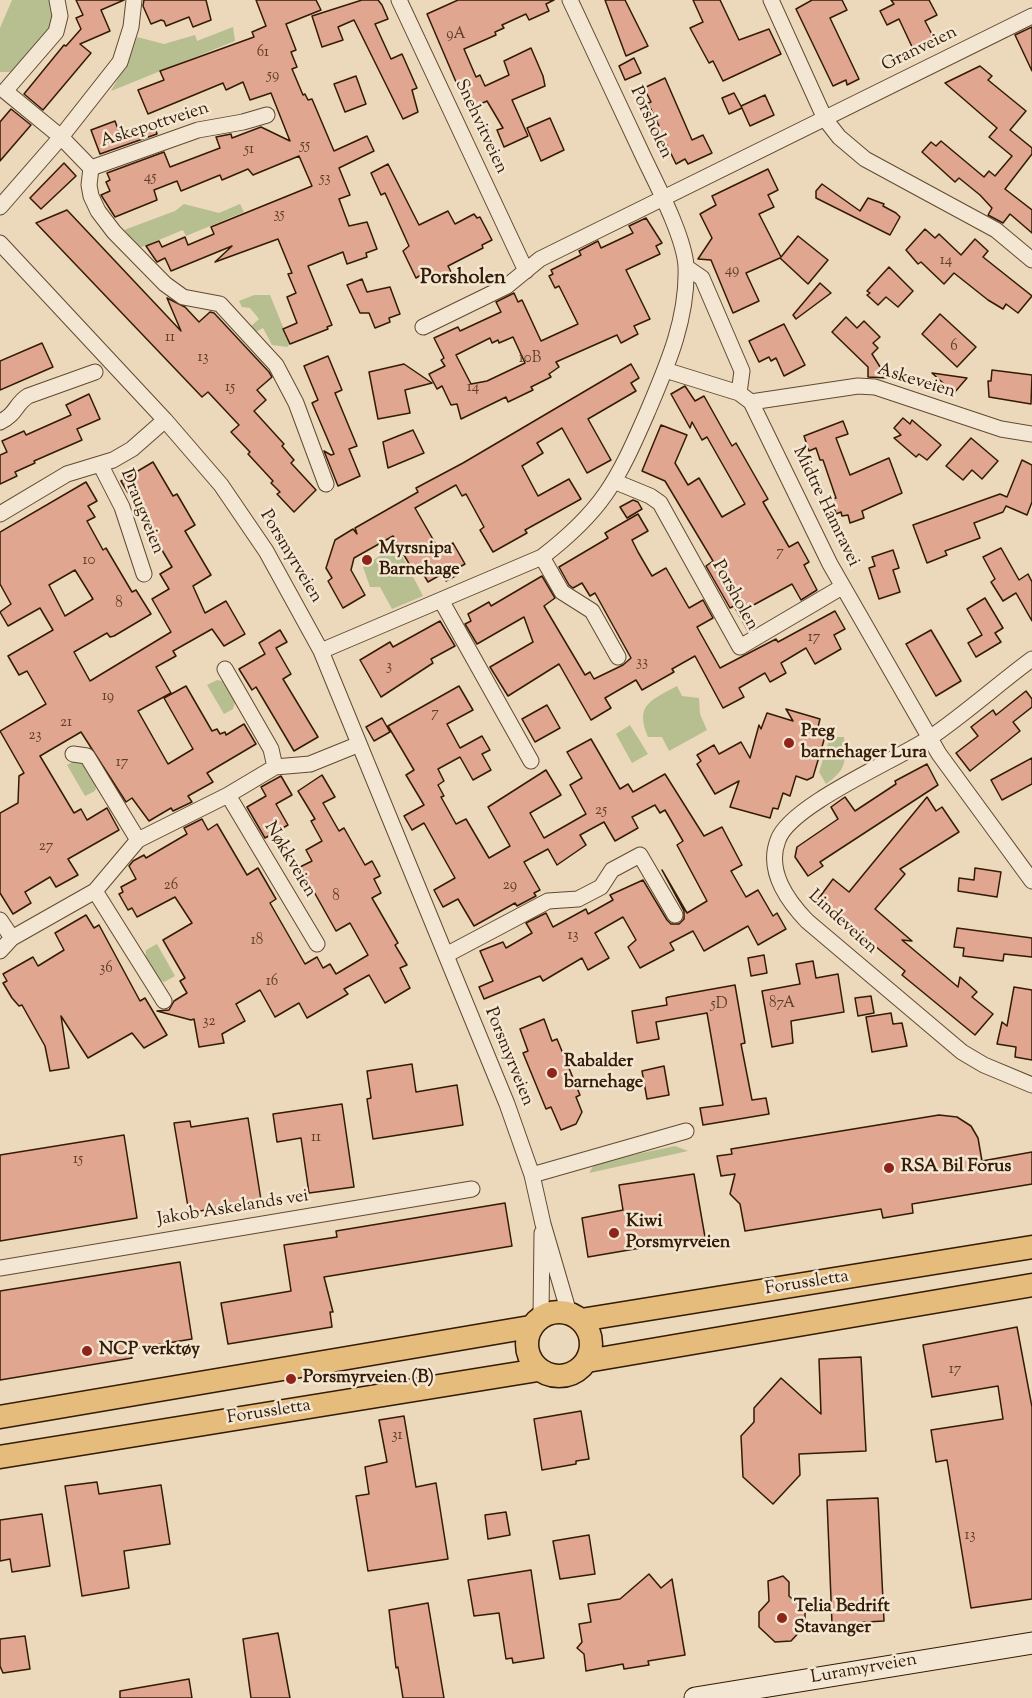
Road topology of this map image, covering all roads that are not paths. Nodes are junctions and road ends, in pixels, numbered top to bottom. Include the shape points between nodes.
1 (57, 0) edge
2 (134, 0) edge
3 (399, 0) edge
4 (570, 0) edge
5 (771, 0) edge
6 (1032, 16) edge
7 (267, 115) dead end
8 (825, 119) junction
9 (61, 137) junction
10 (91, 168) junction
11 (664, 199) junction
12 (0, 207) edge
13 (0, 243) edge
14 (1032, 260) edge
15 (686, 267) junction
16 (525, 270) junction
17 (423, 327) dead end
18 (725, 331) joint
19 (665, 370) junction
20 (94, 372) dead end
21 (745, 397) junction
22 (165, 420) junction
23 (0, 422) edge
24 (1032, 434) edge
25 (100, 464) junction
26 (616, 482) junction
27 (326, 484) dead end
28 (0, 514) edge
29 (542, 557) junction
30 (144, 574) dead end
31 (842, 586) junction
32 (442, 602) junction
33 (321, 651) junction
34 (618, 657) dead end
35 (1032, 659) edge
36 (225, 669) dead end
37 (930, 737) junction
38 (357, 745) junction
39 (73, 754) dead end
40 (531, 760) dead end
41 (275, 767) junction
42 (228, 795) junction
43 (138, 840) junction
44 (1032, 881) edge
45 (95, 891) junction
46 (675, 915) dead end
47 (0, 921) edge
48 (12, 938) junction
49 (317, 945) dead end
50 (0, 951) edge
51 (446, 955) junction
52 (164, 1001) dead end
53 (1032, 1085) edge
54 (686, 1131) dead end
55 (532, 1175) junction
56 (472, 1189) dead end
57 (543, 1224) junction
58 (1032, 1247) edge
59 (0, 1268) edge
60 (1032, 1285) edge
61 (575, 1317) junction
62 (535, 1322) junction
63 (587, 1361) junction
64 (538, 1370) junction
65 (0, 1417) edge
66 (0, 1457) edge
67 (1032, 1643) edge
68 (695, 1698) edge

1 - 9 street, Askepottveien via 60,16 56,32 5,91
2 - 9 street, Askepottveien via 131,27 120,62
3 - 16 street, Snehvitveien
4 - 11 street, Porsholen
5 - 8 street
6 - 8 street, Granveien
7 - 10 street, Askepottveien via 198,130
8 - 11 street, Granveien
8 - 14 street via 865,159 996,230
9 - 10 street, Askepottveien
9 - 12 street, Askepottveien
10 - 27 street, Askepottveien via 89,185 98,211 125,244 183,297 220,304 276,365 296,403
11 - 15 street, Porsholen
11 - 16 street
13 - 22 street, Porsmyrveien
15 - 18 street, Porsholen via 702,278
15 - 19 street, Porsholen via 680,323
16 - 17 street via 507,286
18 - 21 street, Midtre Hamravei via 742,371
19 - 21 street
19 - 26 street, Porsholen
20 - 23 street via 28,396 20,401 15,413
21 - 24 street, Askeveien via 875,387 1001,429
21 - 31 street, Midtre Hamravei
22 - 25 street, Draugveien via 132,449
22 - 33 street, Porsmyrveien via 221,484 247,522 288,587
25 - 28 street, Draugveien via 67,474
25 - 30 street, Draugveien via 122,507
26 - 29 street, Porsholen via 577,529
26 - 31 street, Porsholen via 660,503 740,646
29 - 32 street, Porsholen
29 - 34 street via 562,592 592,611
31 - 37 street, Midtre Hamravei
32 - 33 street, Porsholen
32 - 40 street
33 - 38 street, Porsmyrveien
35 - 37 street, Lindeveien
36 - 41 street via 272,749
37 - 44 street, Midtre Hamravei
37 - 53 street, Lindeveien via 793,818 777,841 776,874 788,901 807,921 962,1052
38 - 41 street via 310,764
38 - 51 street, Porsmyrveien
39 - 43 street via 87,756
41 - 42 street
42 - 43 street
42 - 49 street, Nøkkveien
43 - 45 street
45 - 48 street
45 - 52 street
46 - 51 street via 640,855 612,870 601,887 578,899 548,901
47 - 48 street
48 - 50 street
51 - 55 street, Porsmyrveien
54 - 55 street
55 - 57 street, Porsmyrveien
56 - 59 street, Jakob Askelands vei
57 - 61 street, Porsmyrveien
57 - 62 street, Porsmyrveien
58 - 61 main road, Forussletta
60 - 63 main road, Forussletta
61 - 62 main road via 555,1311
61 - 63 main road via 591,1339
62 - 64 main road via 526,1350
62 - 65 main road via 484,1337 393,1349
63 - 64 main road via 564,1376
64 - 66 main road, Forussletta
67 - 68 street, Luramyrveien

